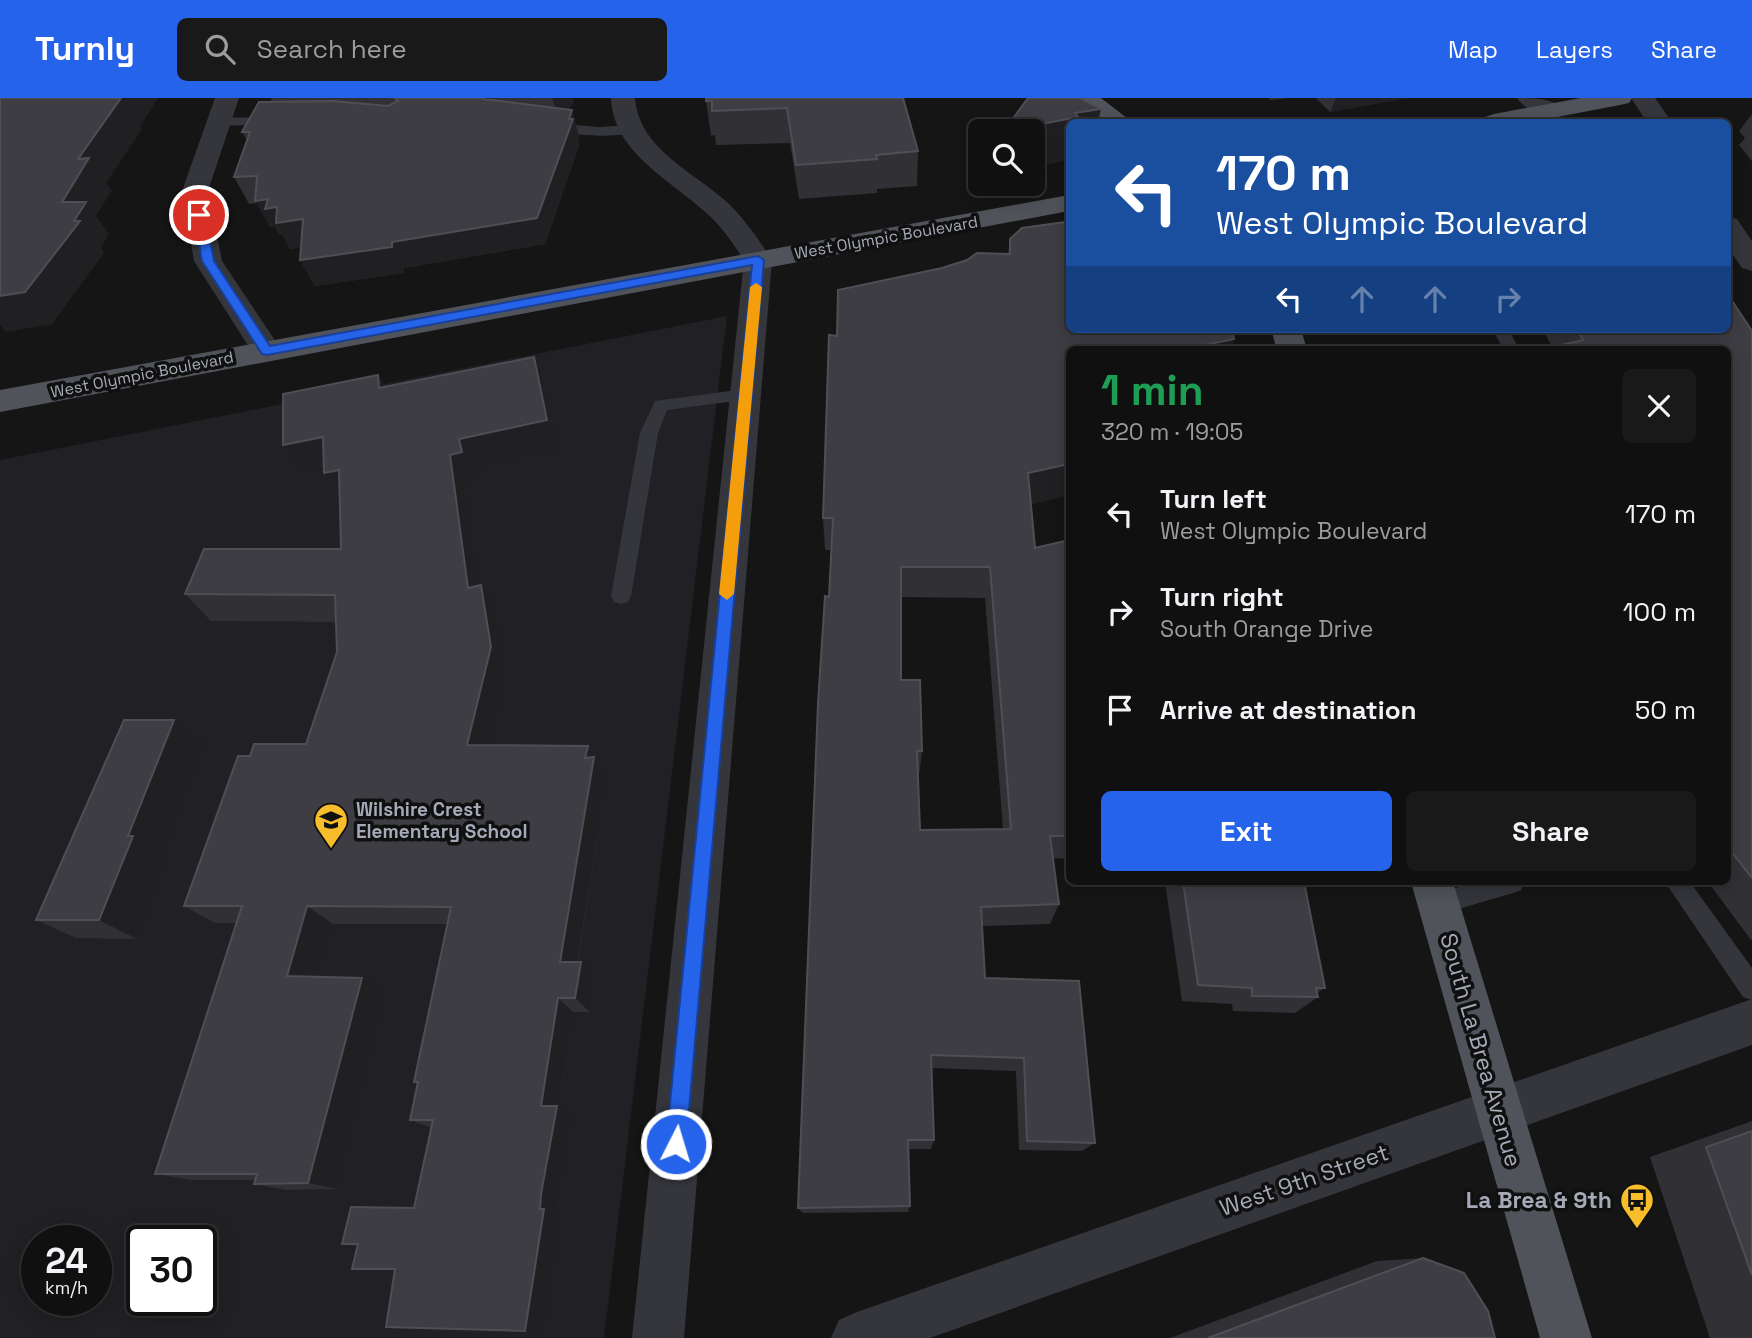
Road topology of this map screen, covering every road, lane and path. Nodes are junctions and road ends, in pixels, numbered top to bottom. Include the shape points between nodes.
1 (1084, 98) edge
2 (1106, 98) edge
3 (1529, 98) edge
4 (1619, 98) edge
5 (1643, 98) edge
6 (223, 110) edge
7 (1553, 111) junction
8 (627, 113) edge
9 (1115, 119) edge
10 (1130, 119) edge
11 (1510, 119) edge
12 (1657, 119) edge
13 (291, 121) edge
14 (534, 125) edge
15 (1066, 204) edge
16 (1731, 231) edge
17 (758, 260) junction
18 (1752, 262) edge
19 (267, 351) junction
20 (746, 395) junction
21 (0, 401) edge
22 (621, 596) dead end
23 (1492, 885) edge
24 (1678, 885) edge
25 (1435, 893) edge
26 (1752, 988) edge
27 (1752, 1022) edge
28 (1499, 1111) junction
29 (658, 1338) edge
30 (857, 1338) edge
31 (1566, 1338) edge

1 - 9 main road
2 - 10 main road
3 - 7 street
4 - 7 main road
5 - 12 street
6 - 13 lane
6 - 19 street via 195,191 208,261
7 - 11 main road
8 - 14 lane via 591,131
8 - 17 street via 646,149 722,213
15 - 17 main road, West Olympic Boulevard
16 - 18 street
17 - 19 main road, West Olympic Boulevard
17 - 20 street
19 - 21 main road, West Olympic Boulevard
20 - 22 lane via 661,405 649,433
20 - 29 street
23 - 25 lane
24 - 26 lane
25 - 28 main road, South La Brea Avenue
27 - 28 street, West 9th Street
28 - 30 street, West 9th Street
28 - 31 main road, South La Brea Avenue

